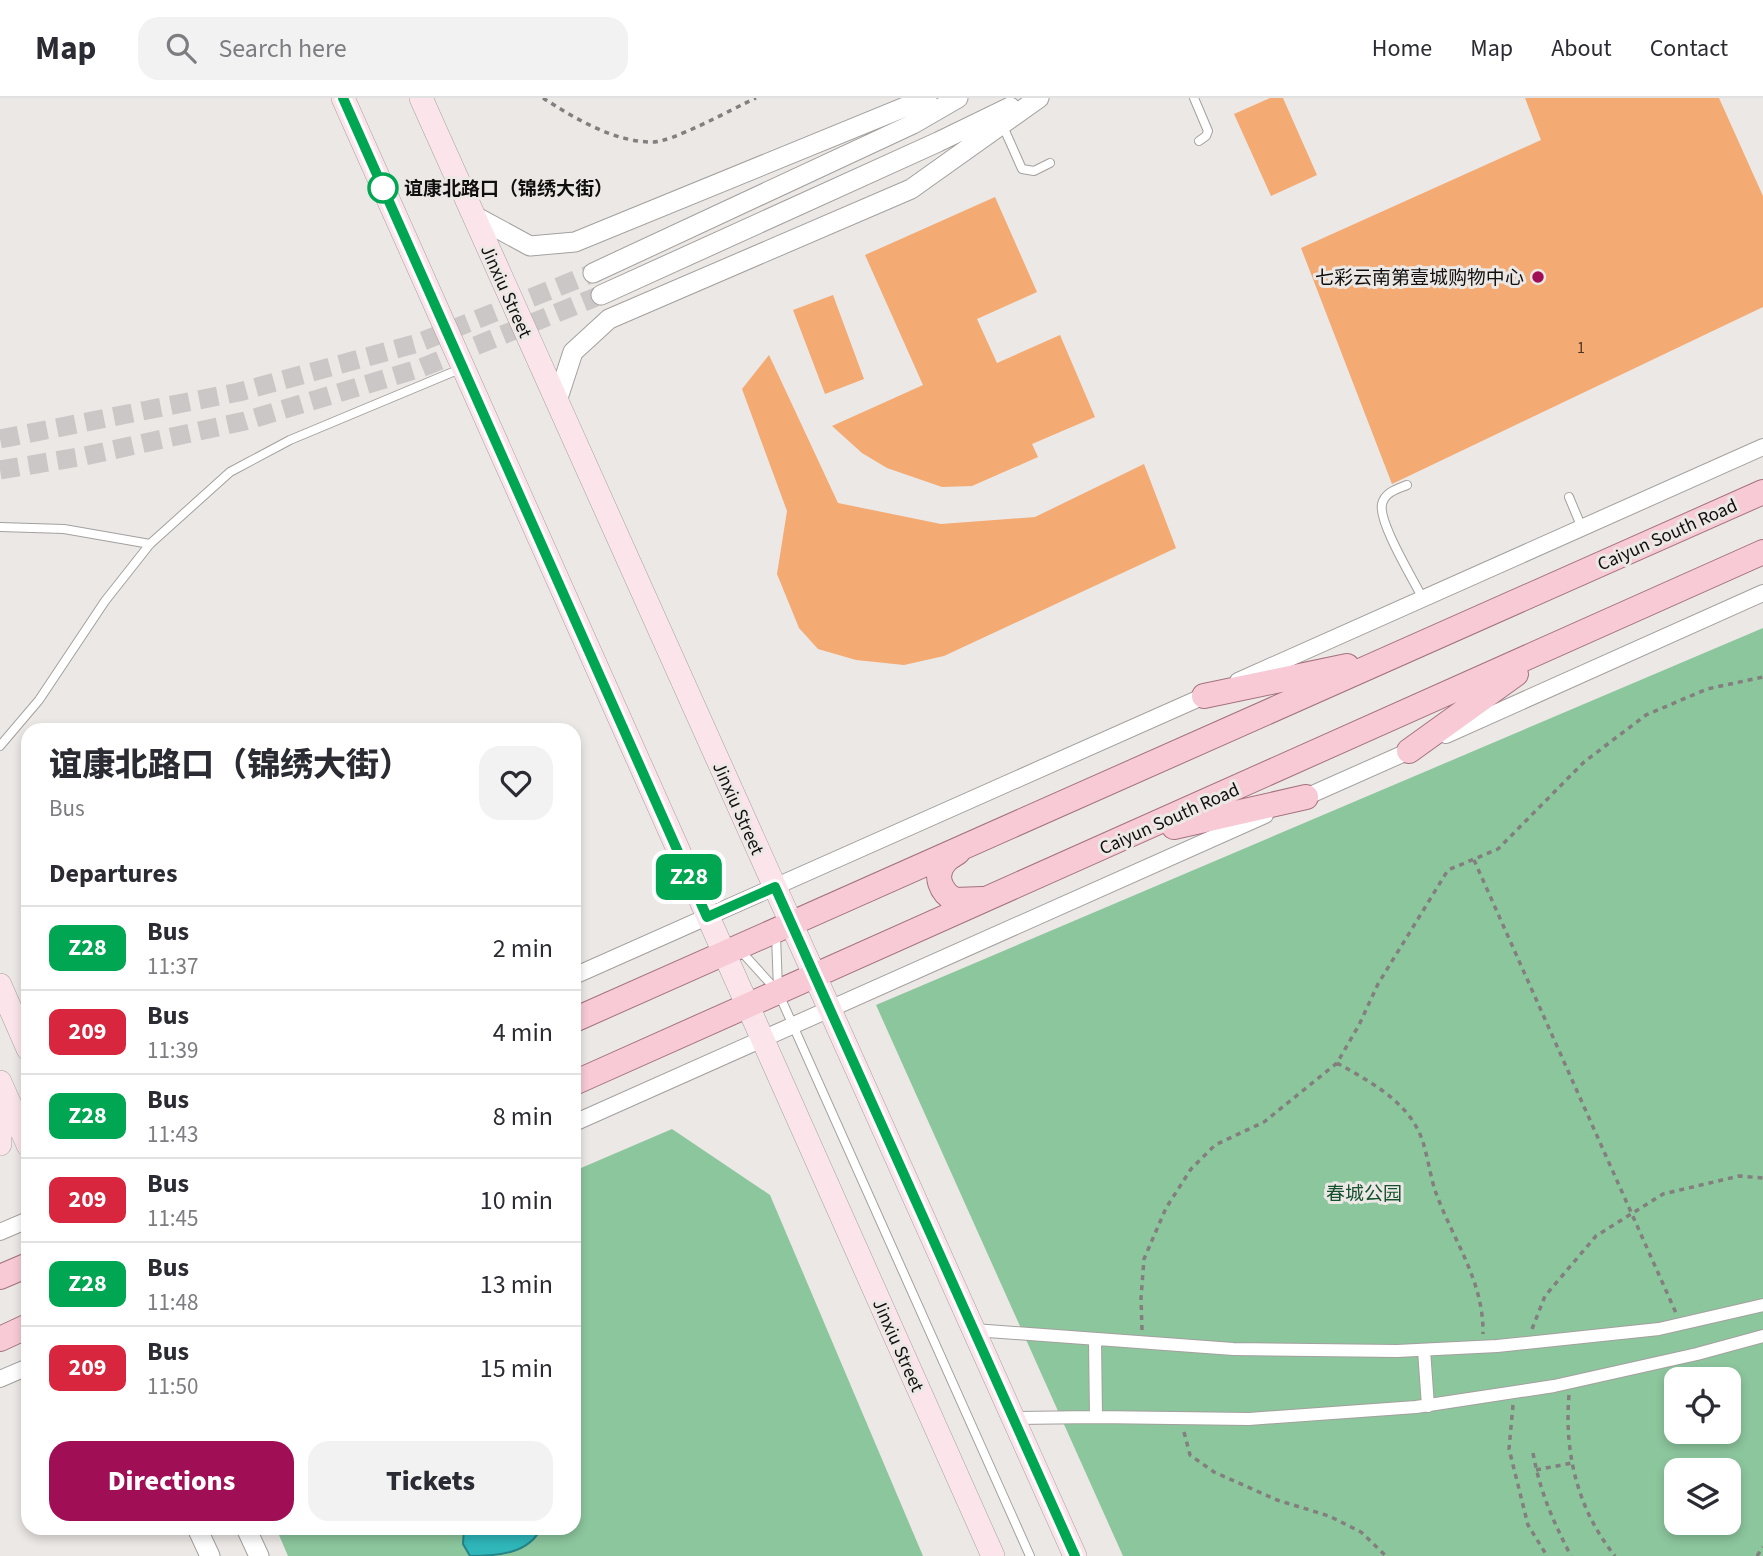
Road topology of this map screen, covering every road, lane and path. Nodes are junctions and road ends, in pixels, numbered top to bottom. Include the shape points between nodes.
1 (343, 98) edge
2 (421, 98) edge
3 (544, 98) edge
4 (756, 98) edge
5 (927, 98) edge
6 (958, 98) edge
7 (1028, 98) edge
8 (1039, 98) edge
9 (1194, 98) edge
10 (1002, 124) junction
11 (1199, 141) dead end
12 (1050, 163) dead end
13 (473, 215) junction
14 (593, 273) tunnel mouth
15 (601, 295) tunnel mouth
16 (463, 368) junction
17 (557, 401) junction
18 (1763, 447) edge
19 (1407, 485) dead end
20 (1763, 492) edge
21 (1569, 497) dead end
22 (0, 527) edge
23 (1582, 527) junction
24 (150, 544) junction
25 (1763, 552) edge
26 (1763, 593) edge
27 (1423, 599) junction
28 (1558, 644) junction
29 (1396, 656) junction
30 (1763, 677) edge
31 (1204, 696) junction
32 (0, 746) edge
33 (1409, 751) junction
34 (1306, 797) junction
35 (1122, 838) junction
36 (965, 848) junction
37 (1474, 859) junction
38 (985, 899) junction
39 (778, 914) junction
40 (707, 917) junction
41 (731, 951) junction
42 (581, 973) edge
43 (815, 975) junction
44 (0, 985) edge
45 (778, 992) junction
46 (747, 1005) junction
47 (830, 1009) junction
48 (581, 1017) edge
49 (793, 1025) junction
50 (21, 1033) edge
51 (763, 1039) junction
52 (1337, 1063) junction
53 (581, 1080) edge
54 (0, 1082) edge
55 (581, 1120) edge
56 (0, 1122) edge
57 (21, 1129) edge
58 (0, 1144) edge
59 (1763, 1178) edge
60 (1632, 1214) junction
61 (21, 1223) edge
62 (0, 1232) edge
63 (21, 1268) edge
64 (0, 1277) edge
65 (1763, 1305) edge
66 (1681, 1324) junction
67 (21, 1329) edge
68 (974, 1330) junction
69 (1763, 1336) edge
70 (0, 1339) edge
71 (1095, 1339) junction
72 (1142, 1343) junction
73 (1526, 1343) junction
74 (1483, 1346) junction
75 (1424, 1350) junction
76 (1694, 1355) junction
77 (1700, 1367) edge
78 (21, 1370) edge
79 (0, 1379) edge
80 (1570, 1382) junction
81 (1514, 1392) junction
82 (1428, 1406) junction
83 (1096, 1417) junction
84 (1013, 1418) junction
85 (1180, 1419) junction
86 (1533, 1453) dead end
87 (1572, 1463) junction
88 (1536, 1470) junction
89 (200, 1535) edge
90 (249, 1535) edge
91 (1763, 1547) edge
92 (210, 1556) edge
93 (259, 1556) edge
94 (993, 1556) edge
95 (1030, 1556) edge
96 (1075, 1556) edge
97 (1386, 1556) edge
98 (1547, 1556) edge
99 (1571, 1556) edge
100 (1615, 1556) edge
101 (1757, 1556) edge

1 - 16 main road, Jinxiu Street
2 - 13 main road, Jinxiu Street
3 - 4 path via 602,132 653,143
5 - 13 street via 575,242 530,246
6 - 14 street via 913,124
7 - 15 street
8 - 10 street
9 - 11 lane via 1208,131
10 - 12 lane via 1022,169 1034,171
10 - 17 street via 911,189 609,319 573,352
13 - 17 main road, Jinxiu Street
16 - 24 lane via 290,440 230,472
16 - 40 main road, Jinxiu Street
17 - 39 main road, Jinxiu Street
18 - 23 street
19 - 27 lane via 1382,501 1382,517
20 - 29 main road, Caiyun South Road
21 - 23 lane
22 - 24 lane via 64,529
23 - 27 street
24 - 32 lane via 105,601 39,700
25 - 28 main road, Caiyun South Road
26 - 33 street
27 - 31 street
28 - 33 main road
28 - 35 main road, Caiyun South Road
29 - 31 main road
29 - 36 main road, Caiyun South Road
30 - 37 path via 1707,689 1646,715 1584,762 1497,849
31 - 39 street
33 - 34 street
34 - 35 main road
34 - 47 street
35 - 38 main road, Caiyun South Road
36 - 38 main road via 941,868 942,888 955,900
36 - 39 main road, Caiyun South Road
37 - 52 path via 1448,870 1378,984
37 - 60 path
38 - 43 main road, Caiyun South Road
39 - 40 street
39 - 41 main road, Caiyun South Road
39 - 43 main road, Jinxiu Street
39 - 45 lane
40 - 41 main road, Jinxiu Street
40 - 42 street
41 - 45 lane
41 - 46 main road, Jinxiu Street
41 - 48 main road, Caiyun South Road
43 - 45 main road, Caiyun South Road
43 - 47 main road, Jinxiu Street
44 - 50 main road
45 - 46 main road, Caiyun South Road
45 - 49 lane
46 - 51 main road, Jinxiu Street
46 - 53 main road, Caiyun South Road
47 - 49 street
47 - 68 main road, Jinxiu Street
49 - 51 street
49 - 95 lane
51 - 55 street
51 - 94 main road, Jinxiu Street
52 - 72 path via 1264,1122 1215,1145 1191,1169 1166,1208 1144,1259
52 - 74 path via 1395,1100 1419,1131 1446,1222 1477,1287
54 - 57 main road
56 - 58 main road
59 - 60 path via 1740,1176 1663,1194
60 - 66 path
60 - 73 path via 1596,1236 1545,1296
61 - 62 street
63 - 64 main road
65 - 66 street
66 - 73 street
67 - 70 main road
68 - 71 street
68 - 84 main road, Jinxiu Street
69 - 76 street
71 - 72 street
71 - 83 street
72 - 75 street via 1233,1349
73 - 74 street
74 - 75 street
75 - 82 street
76 - 77 path
76 - 80 street
78 - 79 street
80 - 81 street
80 - 87 path
81 - 82 street
81 - 98 path via 1510,1449 1528,1525
82 - 85 street via 1249,1419
83 - 84 street
83 - 85 street
84 - 96 main road, Jinxiu Street
85 - 97 path via 1191,1455 1214,1472 1277,1500 1329,1516 1361,1532
86 - 88 path
87 - 88 path
87 - 100 path via 1584,1505
88 - 99 path via 1552,1520
89 - 92 street
90 - 93 street
91 - 101 path

